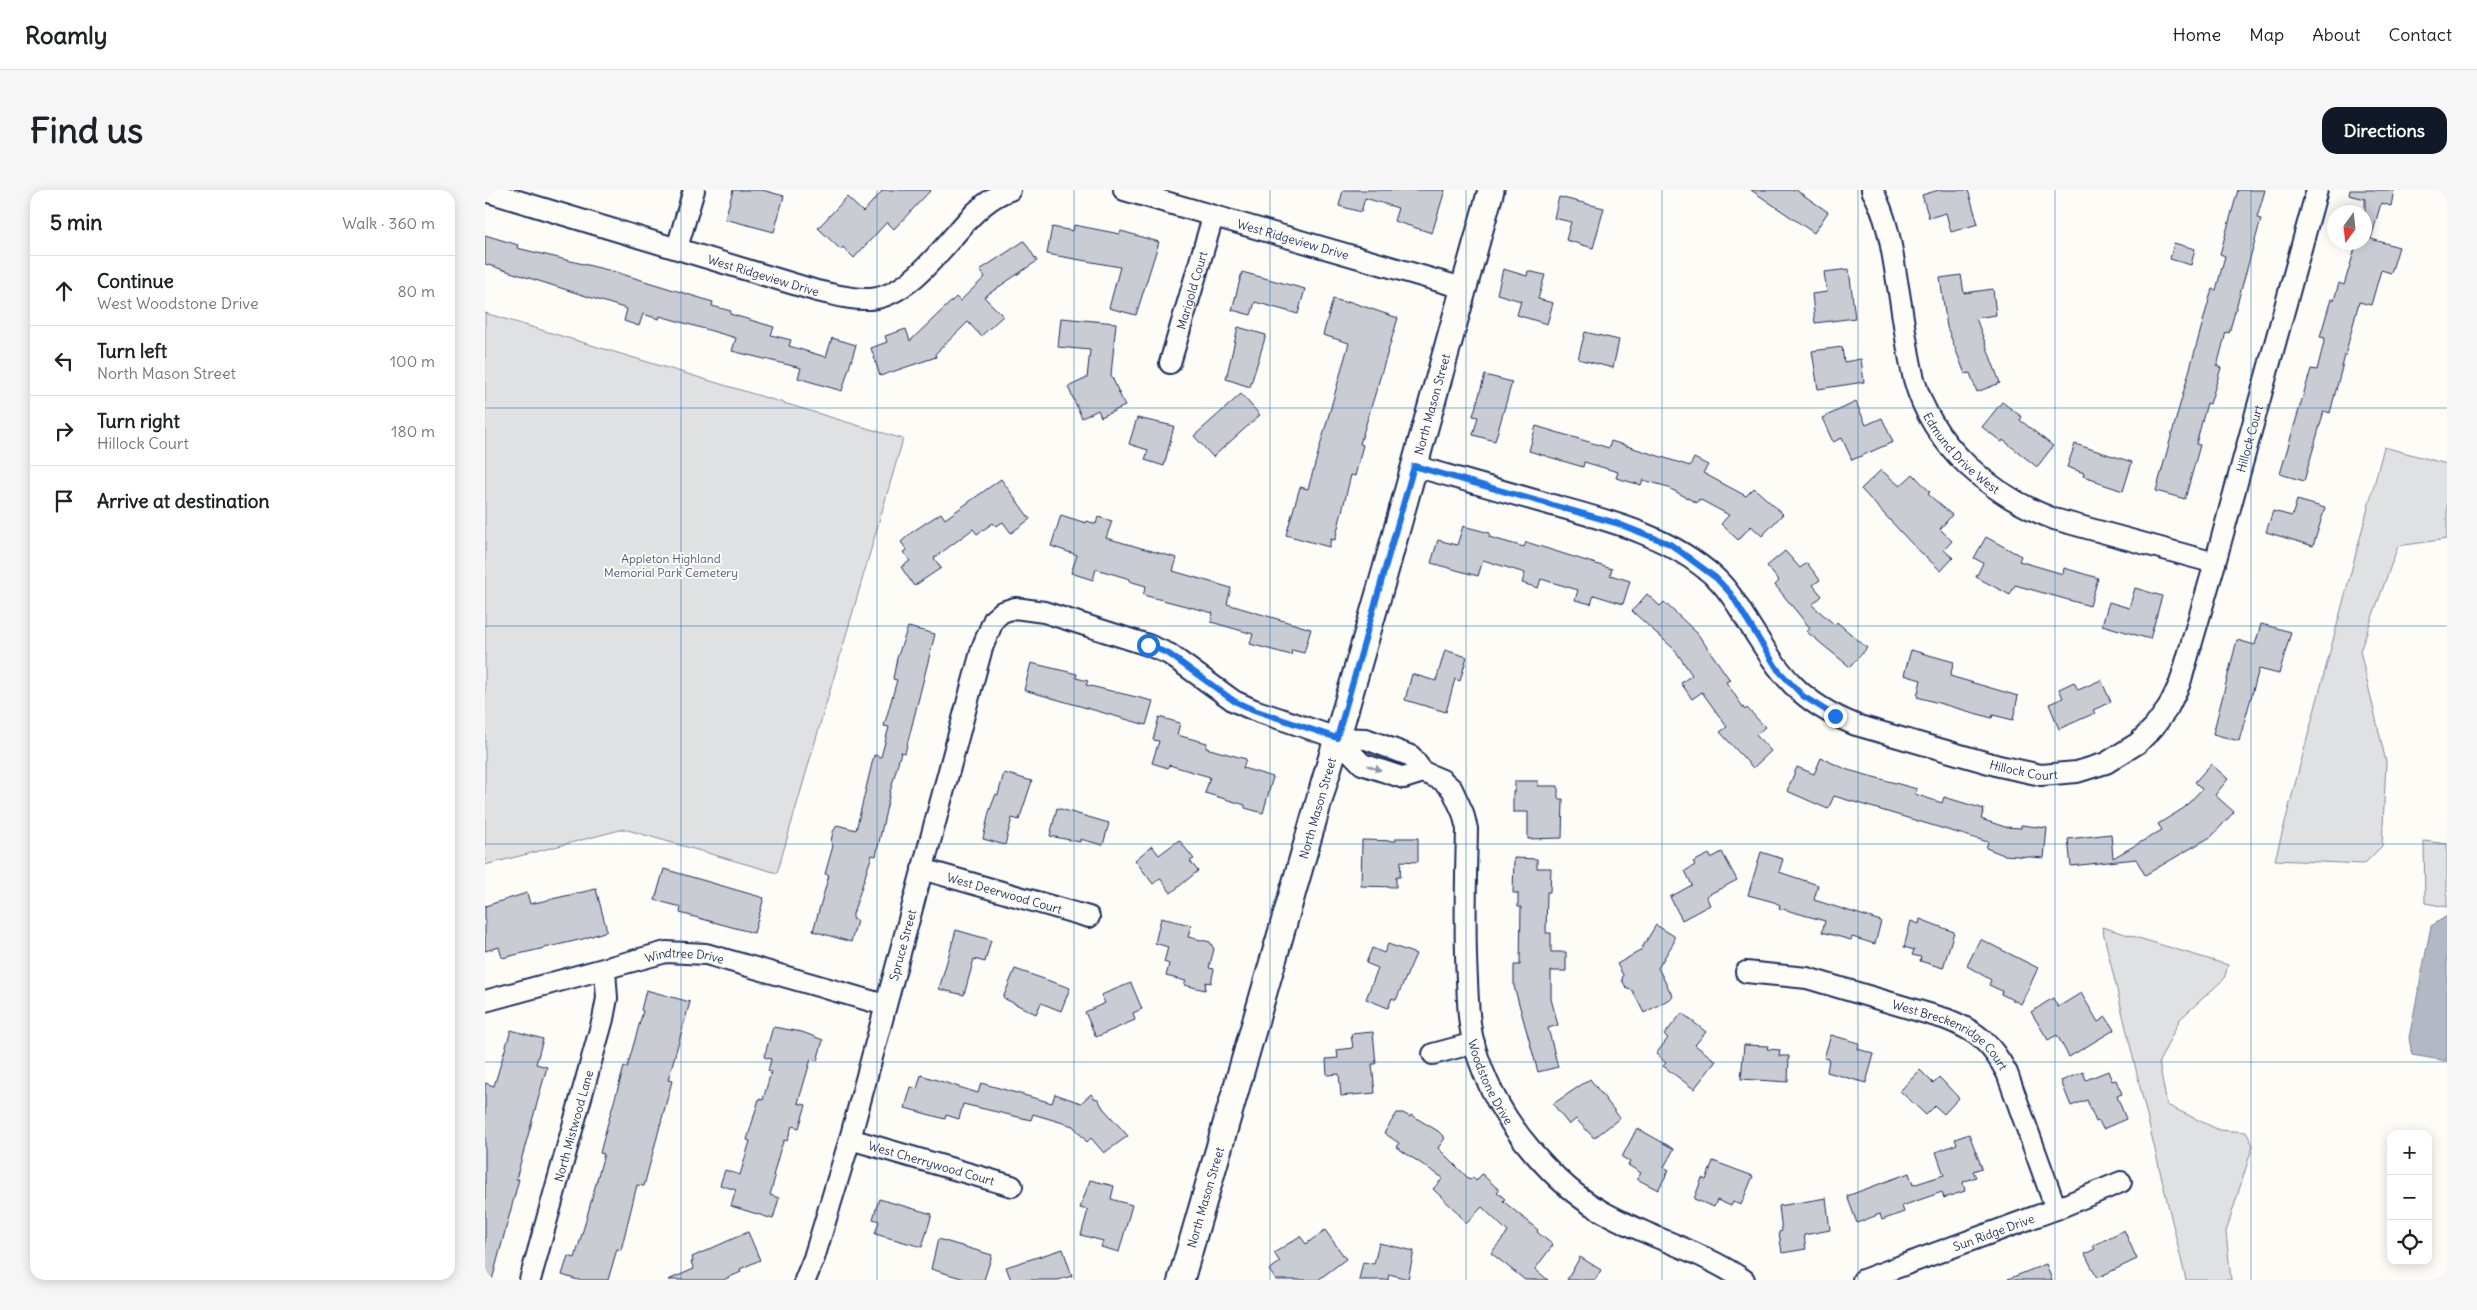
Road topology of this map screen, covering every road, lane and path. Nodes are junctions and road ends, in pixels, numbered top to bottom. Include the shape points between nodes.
1 (694, 190) edge
2 (1010, 190) edge
3 (1124, 190) edge
4 (1491, 190) edge
5 (1871, 190) edge
6 (2317, 190) edge
7 (485, 191) edge
8 (1213, 217) junction
9 (677, 248) junction
10 (1463, 288) junction
11 (1170, 363) dead end
12 (1414, 466) junction
13 (2215, 563) junction
14 (1337, 738) junction
15 (922, 868) junction
16 (1089, 917) dead end
17 (605, 970) junction
18 (1746, 972) dead end
19 (485, 1001) edge
20 (885, 1006) junction
21 (1473, 1043) junction
22 (1433, 1054) dead end
23 (850, 1139) junction
24 (2121, 1182) dead end
25 (1012, 1186) dead end
26 (2056, 1209) junction
27 (530, 1280) edge
28 (805, 1280) edge
29 (1181, 1280) edge
30 (1744, 1280) edge
31 (1863, 1280) edge

1 - 9 street
2 - 9 street, West Ridgeview Drive via 975,212 908,284 886,296 871,299 840,297
3 - 8 street, West Ridgeview Drive
4 - 10 street, North Mason Street
5 - 13 street, Edmund Drive West via 1890,238 1914,378 1927,411 1951,449 1978,475 2029,510
6 - 13 street, Hillock Court
7 - 9 street, West Ridgeview Drive
8 - 10 street, West Ridgeview Drive
8 - 11 street, Marigold Court
10 - 12 street, North Mason Street
12 - 13 street, Hillock Court via 1616,523 1670,544 1716,578 1731,594 1778,670 1817,706 1856,725 2041,775 2077,772 2106,763 2138,743 2154,727 2180,683
12 - 14 street, North Mason Street
14 - 15 street, Spruce Street via 1234,701 1169,654 1148,645 1044,612 1015,608 1002,612 994,619 982,648
14 - 21 street, Woodstone Drive via 1362,764 1404,778 1423,772 1442,780 1452,789 1463,813 1467,829 1465,948
14 - 29 street, North Mason Street
15 - 16 street, West Deerwood Court
15 - 20 street, Spruce Street
17 - 19 street, Windtree Drive
17 - 20 street, Windtree Drive via 666,952 699,953
17 - 27 street, North Mistwood Lane via 607,998 603,1019
18 - 26 street, West Breckenridge Court via 1807,978 1946,1019 1968,1028 1983,1039 1997,1054 2007,1073
20 - 23 street, Spruce Street
21 - 22 street
21 - 30 street, Woodstone Drive via 1503,1113 1519,1136 1565,1185 1621,1222 1721,1264
23 - 25 street, West Cherrywood Court
23 - 28 street, Spruce Street via 815,1258
24 - 26 street, Sun Ridge Drive
26 - 31 street, Sun Ridge Drive

